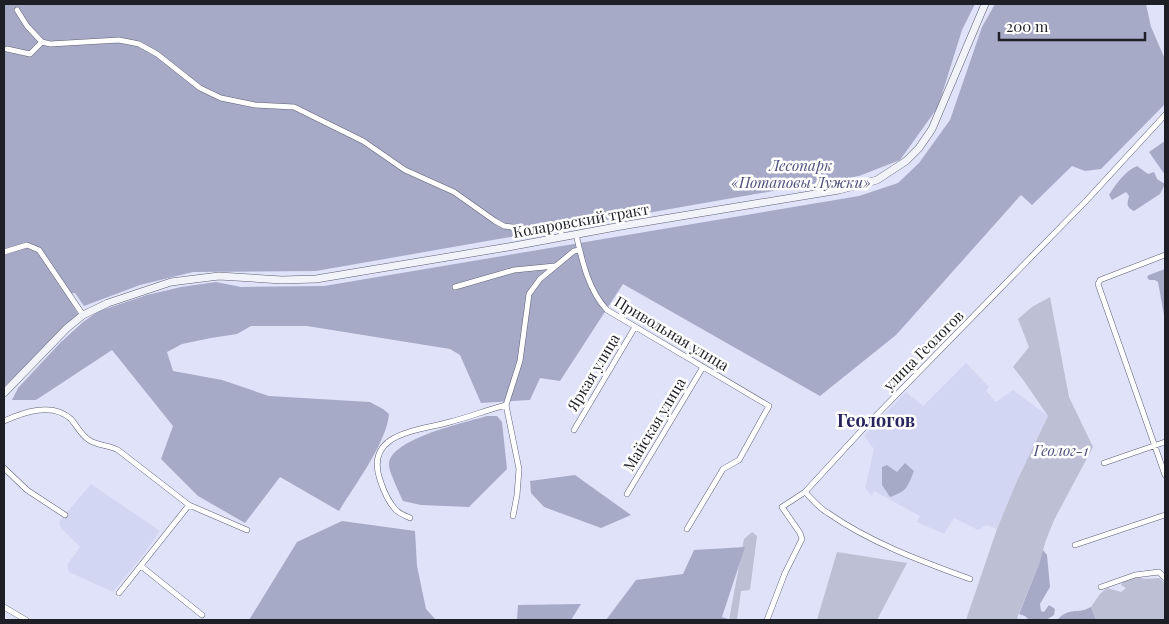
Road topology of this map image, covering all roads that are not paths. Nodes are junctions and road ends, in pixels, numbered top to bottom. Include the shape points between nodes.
1 (985, 4) edge
2 (17, 10) dead end
3 (42, 42) junction
4 (7, 49) dead end
5 (1165, 115) edge
6 (576, 234) junction
7 (562, 236) junction
8 (580, 250) junction
9 (4, 252) edge
10 (1165, 255) edge
11 (556, 266) junction
12 (455, 287) dead end
13 (83, 315) junction
14 (635, 327) junction
15 (703, 367) junction
16 (4, 393) edge
17 (506, 405) junction
18 (4, 421) edge
19 (574, 430) dead end
20 (1165, 442) edge
21 (1154, 446) junction
22 (1104, 463) dead end
23 (4, 468) edge
24 (1165, 475) edge
25 (805, 492) junction
26 (627, 494) dead end
27 (189, 505) junction
28 (65, 515) dead end
29 (1165, 515) edge
30 (513, 516) dead end
31 (410, 518) dead end
32 (687, 529) dead end
33 (247, 530) dead end
34 (1075, 545) dead end
35 (141, 566) junction
36 (1165, 578) edge
37 (970, 579) dead end
38 (1101, 587) dead end
39 (118, 593) dead end
40 (4, 607) edge
41 (202, 615) dead end
42 (26, 620) edge
43 (767, 620) edge

1 - 6 street, Коларовский тракт via 932,129 920,148 877,180 839,190
2 - 3 street
3 - 4 street via 30,54
3 - 7 street via 119,40 139,44 213,94 255,105 294,107 363,141 405,170 454,192 495,222 512,228 560,229
5 - 25 street, улица Геологов via 1110,177 861,430
6 - 7 street, Коларовский тракт
6 - 8 street, Привольная улица
7 - 13 street, Коларовский тракт via 508,248 316,279 197,278 148,289
8 - 11 street
8 - 14 street, Привольная улица via 599,302
9 - 13 street via 27,245 39,250
10 - 21 street via 1100,280 1098,284
11 - 12 street via 514,270
11 - 17 street via 529,294 520,360
13 - 16 street, Коларовский тракт
14 - 15 street, Привольная улица
14 - 19 street, Яркая улица
15 - 26 street, Майская улица
15 - 32 street, Привольная улица via 769,406 738,460 723,469
17 - 30 street via 519,469
17 - 31 street via 404,433 392,438 382,448 377,457 380,481 396,511
18 - 27 street via 32,411 63,414 85,438 118,450
20 - 21 street
21 - 22 street
21 - 24 street
23 - 28 street via 27,490
25 - 37 street via 827,513 878,542
25 - 43 street, улица Геологов via 782,507 802,539
27 - 33 street
27 - 35 street
29 - 34 street
35 - 39 street
35 - 41 street
36 - 38 street via 1159,572 1143,573
40 - 42 street

